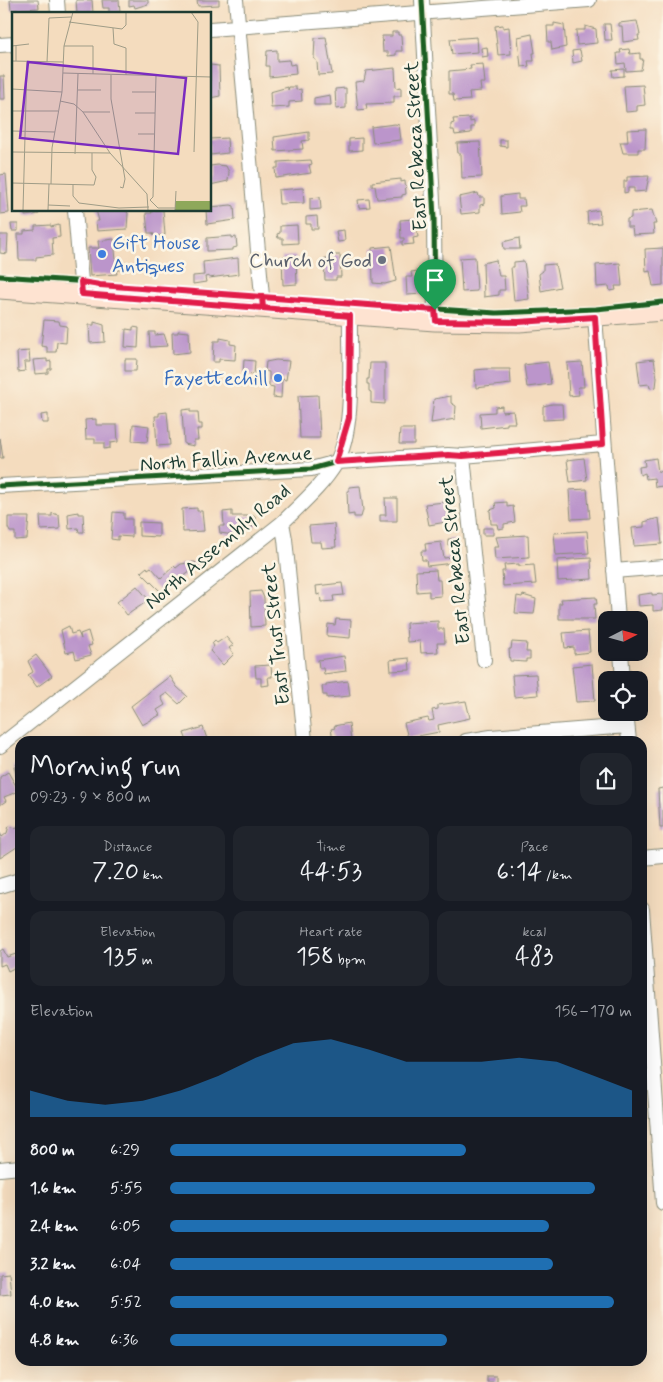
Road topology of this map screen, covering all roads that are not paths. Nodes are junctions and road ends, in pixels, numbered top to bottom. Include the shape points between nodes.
1 (236, 0) edge
2 (589, 0) edge
3 (423, 7) edge
4 (238, 26) junction
5 (211, 28) edge
6 (75, 211) edge
7 (0, 289) edge
8 (82, 294) junction
9 (263, 308) junction
10 (663, 311) edge
11 (350, 316) junction
12 (595, 317) junction
13 (436, 321) junction
14 (603, 444) junction
15 (463, 456) junction
16 (336, 462) junction
17 (0, 486) edge
18 (282, 523) junction
19 (663, 567) edge
20 (614, 572) junction
21 (617, 611) edge
22 (484, 660) dead end
23 (612, 721) edge
24 (627, 721) edge
25 (305, 736) edge
26 (498, 736) edge
27 (629, 736) edge
28 (0, 746) edge
29 (663, 856) edge
30 (647, 858) edge
31 (15, 882) edge
32 (0, 886) edge
33 (647, 1058) edge
34 (649, 1117) edge
35 (15, 1168) edge
36 (0, 1169) edge
37 (663, 1203) edge

1 - 4 street
2 - 3 street
3 - 4 street
3 - 13 street, East Rebecca Street
4 - 5 street
4 - 9 street
6 - 8 street
7 - 8 main road
8 - 9 main road
9 - 11 main road
10 - 12 main road
11 - 13 main road
11 - 16 street, North Assembly Road via 349,418
12 - 13 main road via 519,322
12 - 14 street
14 - 15 street, North Fallin Avenue
14 - 20 street
15 - 16 street, North Fallin Avenue
15 - 22 street, East Rebecca Street
16 - 17 street, North Fallin Avenue via 311,469
16 - 18 street, North Assembly Road via 320,485
18 - 25 street, East Trust Street
18 - 28 street, North Assembly Road
19 - 20 street
20 - 21 street
23 - 26 street
24 - 27 street
29 - 30 street
31 - 32 street
33 - 34 street
34 - 37 street
35 - 36 street

